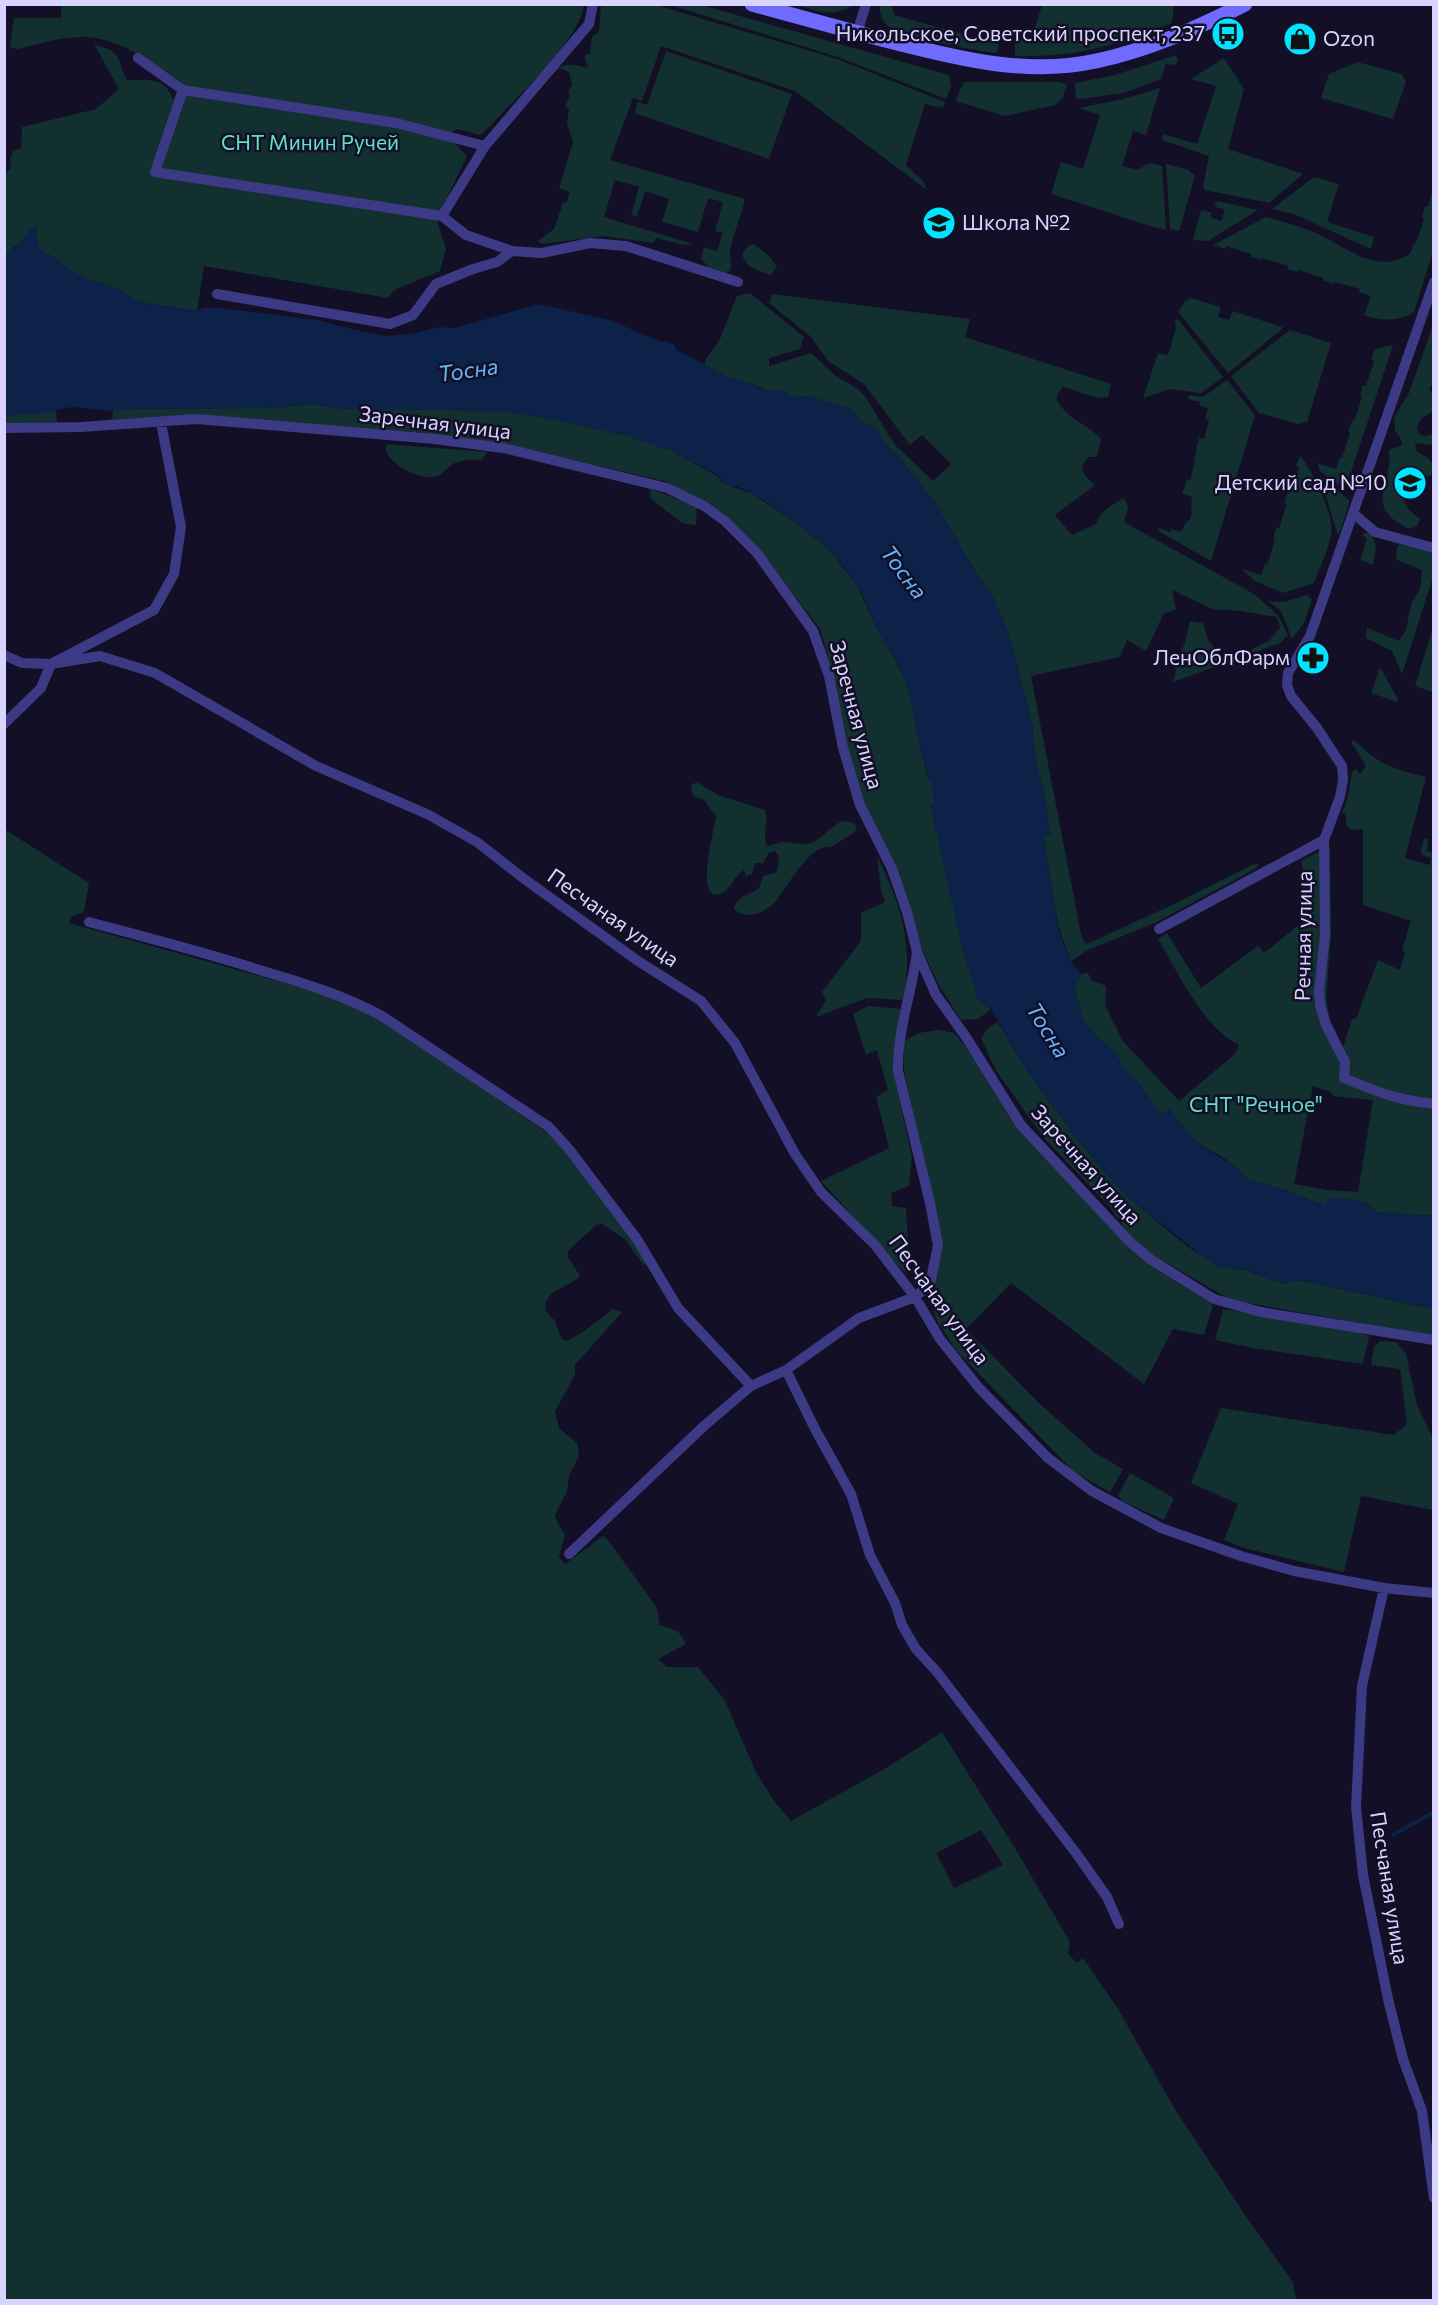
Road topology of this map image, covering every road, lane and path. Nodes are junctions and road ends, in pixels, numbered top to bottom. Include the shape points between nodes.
1 (594, 4) edge
2 (752, 4) edge
3 (866, 4) edge
4 (1245, 4) edge
5 (857, 33) junction
6 (138, 58) dead end
7 (183, 90) junction
8 (485, 146) junction
9 (442, 216) junction
10 (512, 251) junction
11 (738, 282) dead end
12 (1434, 282) edge
13 (217, 294) dead end
14 (161, 423) junction
15 (4, 428) edge
16 (1353, 513) junction
17 (1434, 548) edge
18 (4, 655) edge
19 (51, 664) junction
20 (4, 724) edge
21 (1324, 840) junction
22 (89, 922) dead end
23 (1159, 929) dead end
24 (917, 952) junction
25 (1434, 1104) edge
26 (915, 1297) junction
27 (1434, 1340) edge
28 (786, 1370) junction
29 (751, 1386) junction
30 (569, 1554) dead end
31 (1384, 1588) junction
32 (1434, 1593) edge
33 (1119, 1924) dead end
34 (1434, 2198) edge

1 - 8 street via 589,24
2 - 5 main road
3 - 5 street
4 - 5 main road via 1179,35 1126,54 1050,67 962,59
6 - 7 street
7 - 8 street via 396,123
7 - 9 street via 155,172
8 - 9 street
9 - 10 street via 466,236
10 - 11 street via 542,253 590,243 626,246
10 - 13 street via 497,262 436,284 412,315 390,324
12 - 16 street
14 - 15 street, Заречная улица
14 - 19 street via 181,527 174,574 154,610
14 - 24 street, Заречная улица via 196,419 503,448 667,488 704,506 757,553 813,631 829,676 843,748 860,805 892,869
16 - 17 street via 1375,532
16 - 21 street via 1310,636 1288,673 1291,696 1342,766 1340,797
18 - 19 street, Песчаная улица via 22,663
19 - 20 street via 41,688
19 - 26 street, Песчаная улица via 100,656 155,673 316,766 427,814 477,842 638,961 700,1001 735,1043 795,1154 821,1192 875,1245
21 - 23 street
21 - 25 street, Речная улица via 1325,935 1320,1005 1345,1062 1344,1078 1404,1101
22 - 29 street via 236,962 356,1002 549,1127 637,1239 678,1308
24 - 26 street via 898,1051 898,1071 938,1245 930,1284
24 - 27 street, Заречная улица via 936,995 1021,1125 1150,1259 1228,1304
26 - 28 street via 859,1318
26 - 31 street, Песчаная улица via 940,1339 979,1388 1047,1458 1092,1491 1161,1528 1241,1556 1294,1571
28 - 29 street
28 - 33 street via 851,1494 870,1555 916,1649 1076,1853 1107,1897
29 - 30 street
31 - 32 street
31 - 34 street, Песчаная улица via 1362,1686 1356,1807 1363,1875 1403,2059 1422,2111

